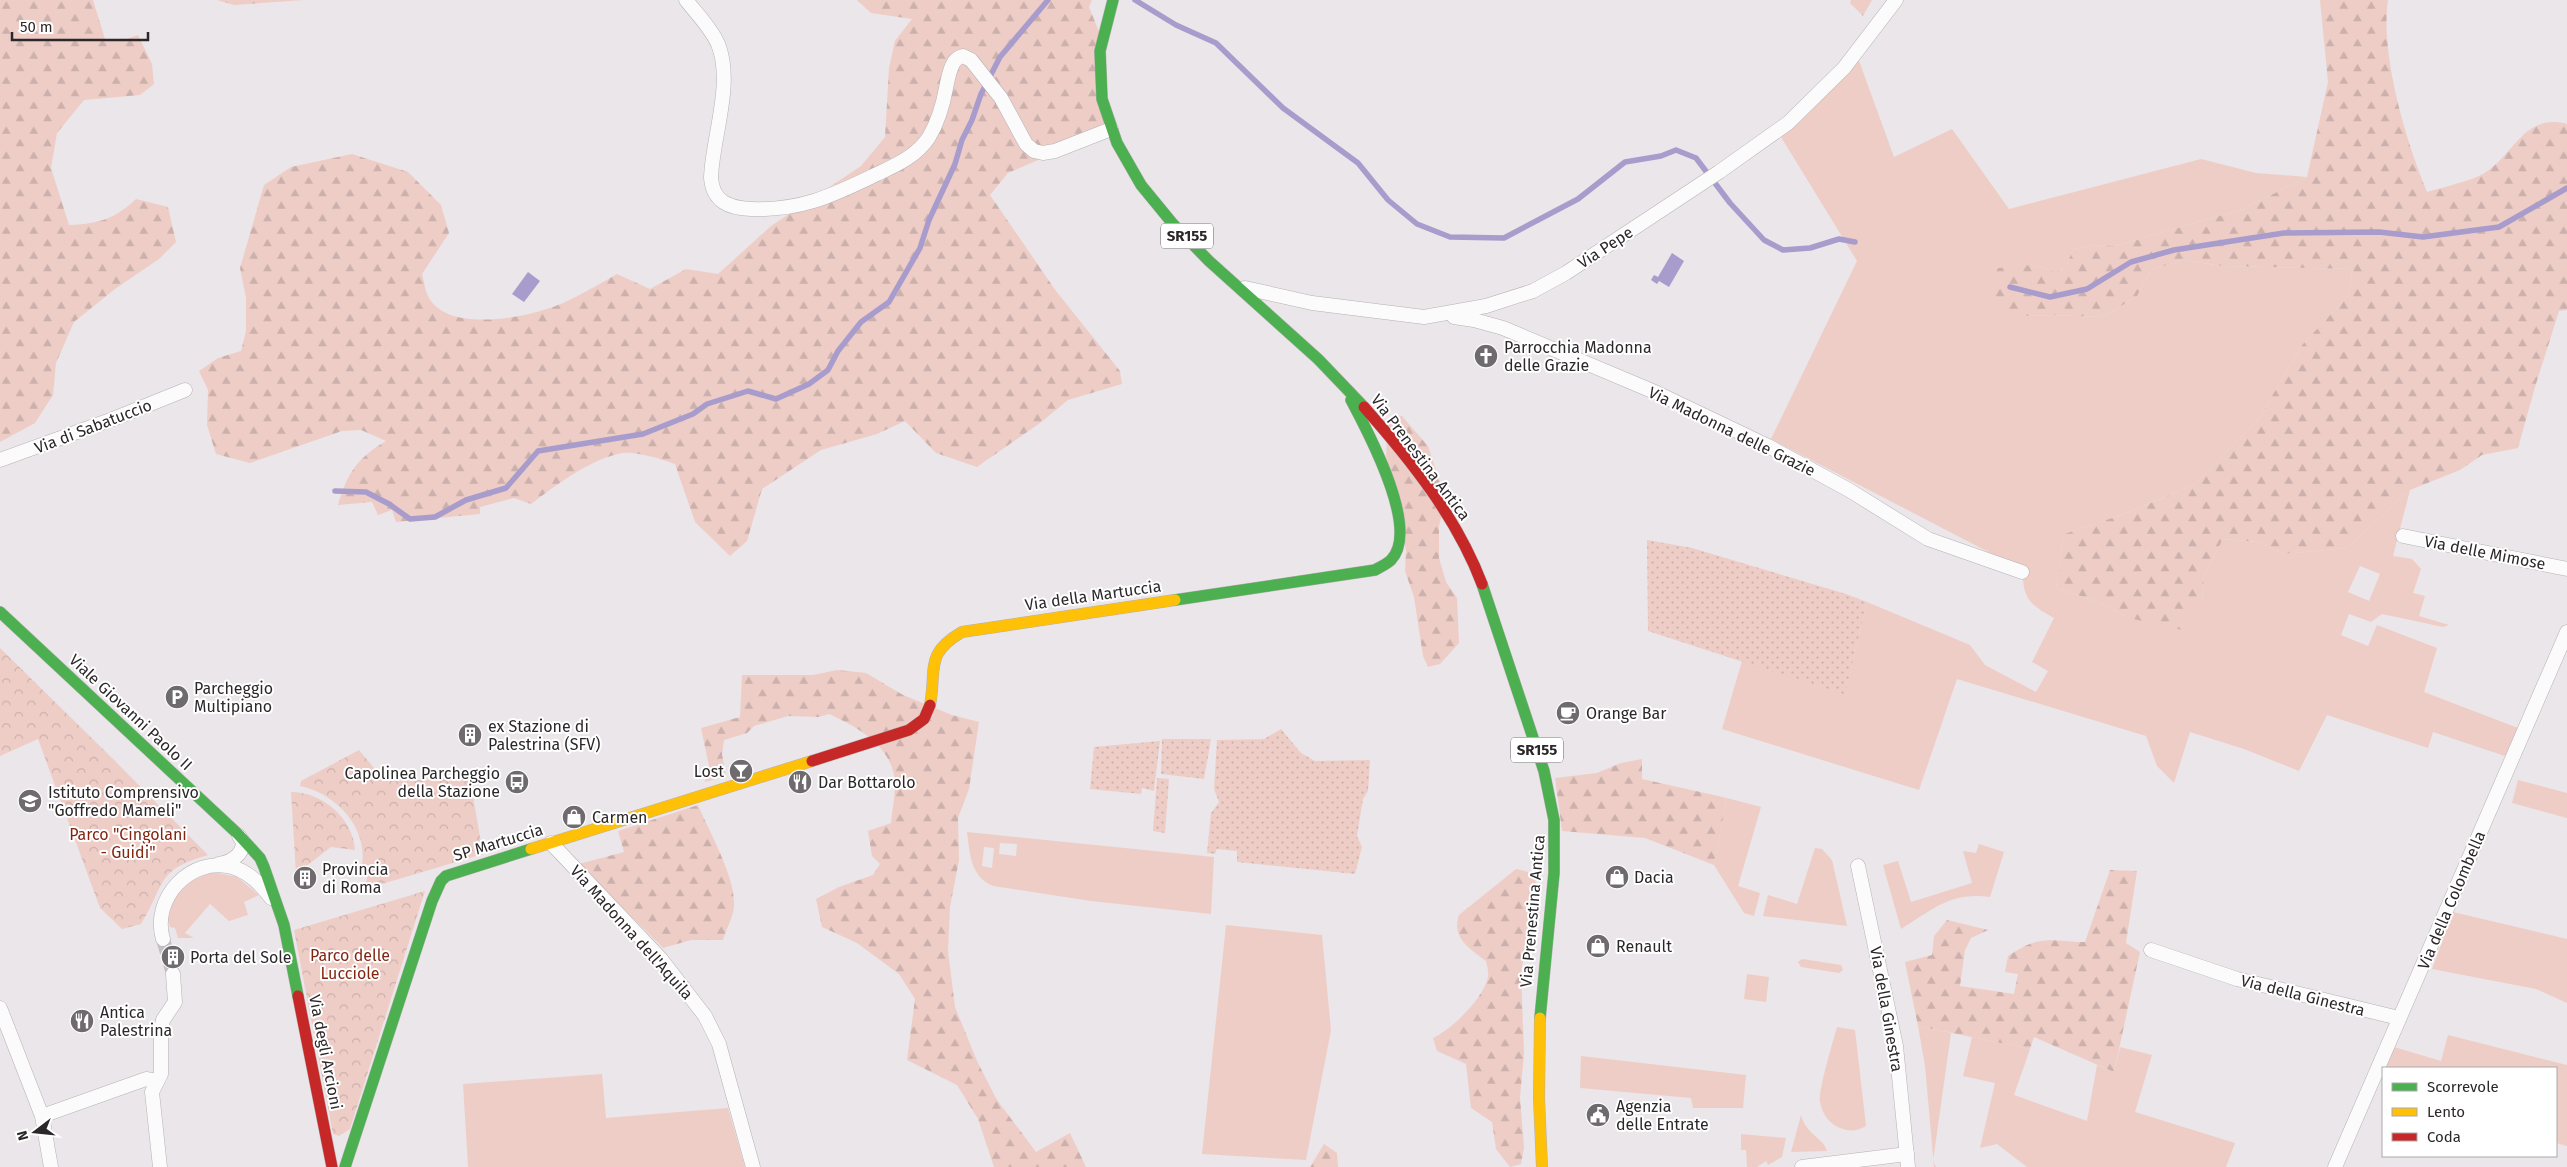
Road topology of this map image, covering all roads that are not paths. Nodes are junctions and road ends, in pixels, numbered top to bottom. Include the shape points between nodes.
1 (686, 0) edge
2 (1113, 0) edge
3 (1896, 0) edge
4 (1111, 130) junction
5 (1238, 285) junction
6 (1433, 317) junction
7 (1342, 384) junction
8 (185, 390) dead end
9 (0, 460) edge
10 (2402, 536) dead end
11 (2567, 568) edge
12 (2022, 572) dead end
13 (0, 612) edge
14 (2567, 632) edge
15 (2567, 665) edge
16 (2551, 669) junction
17 (683, 801) joint
18 (239, 835) junction
19 (551, 843) junction
20 (260, 858) joint
21 (1858, 866) dead end
22 (208, 867) junction
23 (277, 906) junction
24 (163, 940) tunnel mouth
25 (2152, 950) dead end
26 (173, 974) tunnel mouth
27 (1, 1014) edge
28 (2399, 1018) junction
29 (157, 1080) junction
30 (42, 1116) junction
31 (1908, 1160) edge
32 (51, 1167) edge
33 (160, 1167) edge
34 (332, 1167) edge
35 (345, 1167) edge
36 (753, 1167) edge
37 (1542, 1167) edge
38 (1802, 1167) edge
39 (2334, 1167) edge

1 - 4 street via 712,32 720,54 722,108 711,178 718,199 734,207 768,208 812,202 844,191 901,162 918,150 932,132 949,73 955,60 963,56 980,70 1011,114 1026,144 1039,152 1055,151
2 - 4 street, Via Prenestina Antica / SR155 via 1101,49 1102,88
3 - 6 street, Via Pepe via 1844,68 1772,136 1566,273 1533,291 1504,302
4 - 5 street, Via Prenestina Antica / SR155 via 1133,174 1154,204
5 - 6 street, Via Pepe via 1312,303 1408,317
5 - 7 street, Via Prenestina Antica / SR155
6 - 12 street, Via Madonna delle Grazie via 1468,318 1497,325 1641,386 1776,451 1849,490 1928,539
7 - 17 street, Via della Martuccia via 1374,446 1395,499 1400,543 1389,564 1376,570 962,632 945,642 935,657 930,708 915,726
7 - 37 street, Via Prenestina Antica / SR155 via 1432,493 1470,553 1491,604 1549,792 1555,856 1541,991 1538,1080
8 - 9 street, Via di Sabatuccio
10 - 11 street, Via delle Mimose
13 - 18 street, Viale Giovanni Paolo II
14 - 16 street, Via della Colombella
15 - 16 street
16 - 28 street, Via della Colombella
17 - 19 street, SP Martuccia
18 - 20 street, Viale Giovanni Paolo II
18 - 22 street via 243,846 238,855 223,864
19 - 35 street, SP Martuccia via 453,873 441,882
19 - 36 street, Via Madonna dell'Aquila via 661,959 705,1016 719,1044
20 - 23 street, Via degli Arcioni
21 - 31 street, Via della Ginestra via 1894,1030
22 - 23 street via 231,867 244,872 262,885
22 - 24 street via 188,874 167,898 160,917
23 - 34 street, Via degli Arcioni via 289,948
25 - 28 street, Via della Ginestra via 2247,981
26 - 29 street via 174,1002 161,1029 161,1074
27 - 30 street
28 - 39 street, Via della Colombella
29 - 30 street via 146,1079
29 - 33 street via 152,1092
30 - 32 street
31 - 38 street, Via della Ginestra

